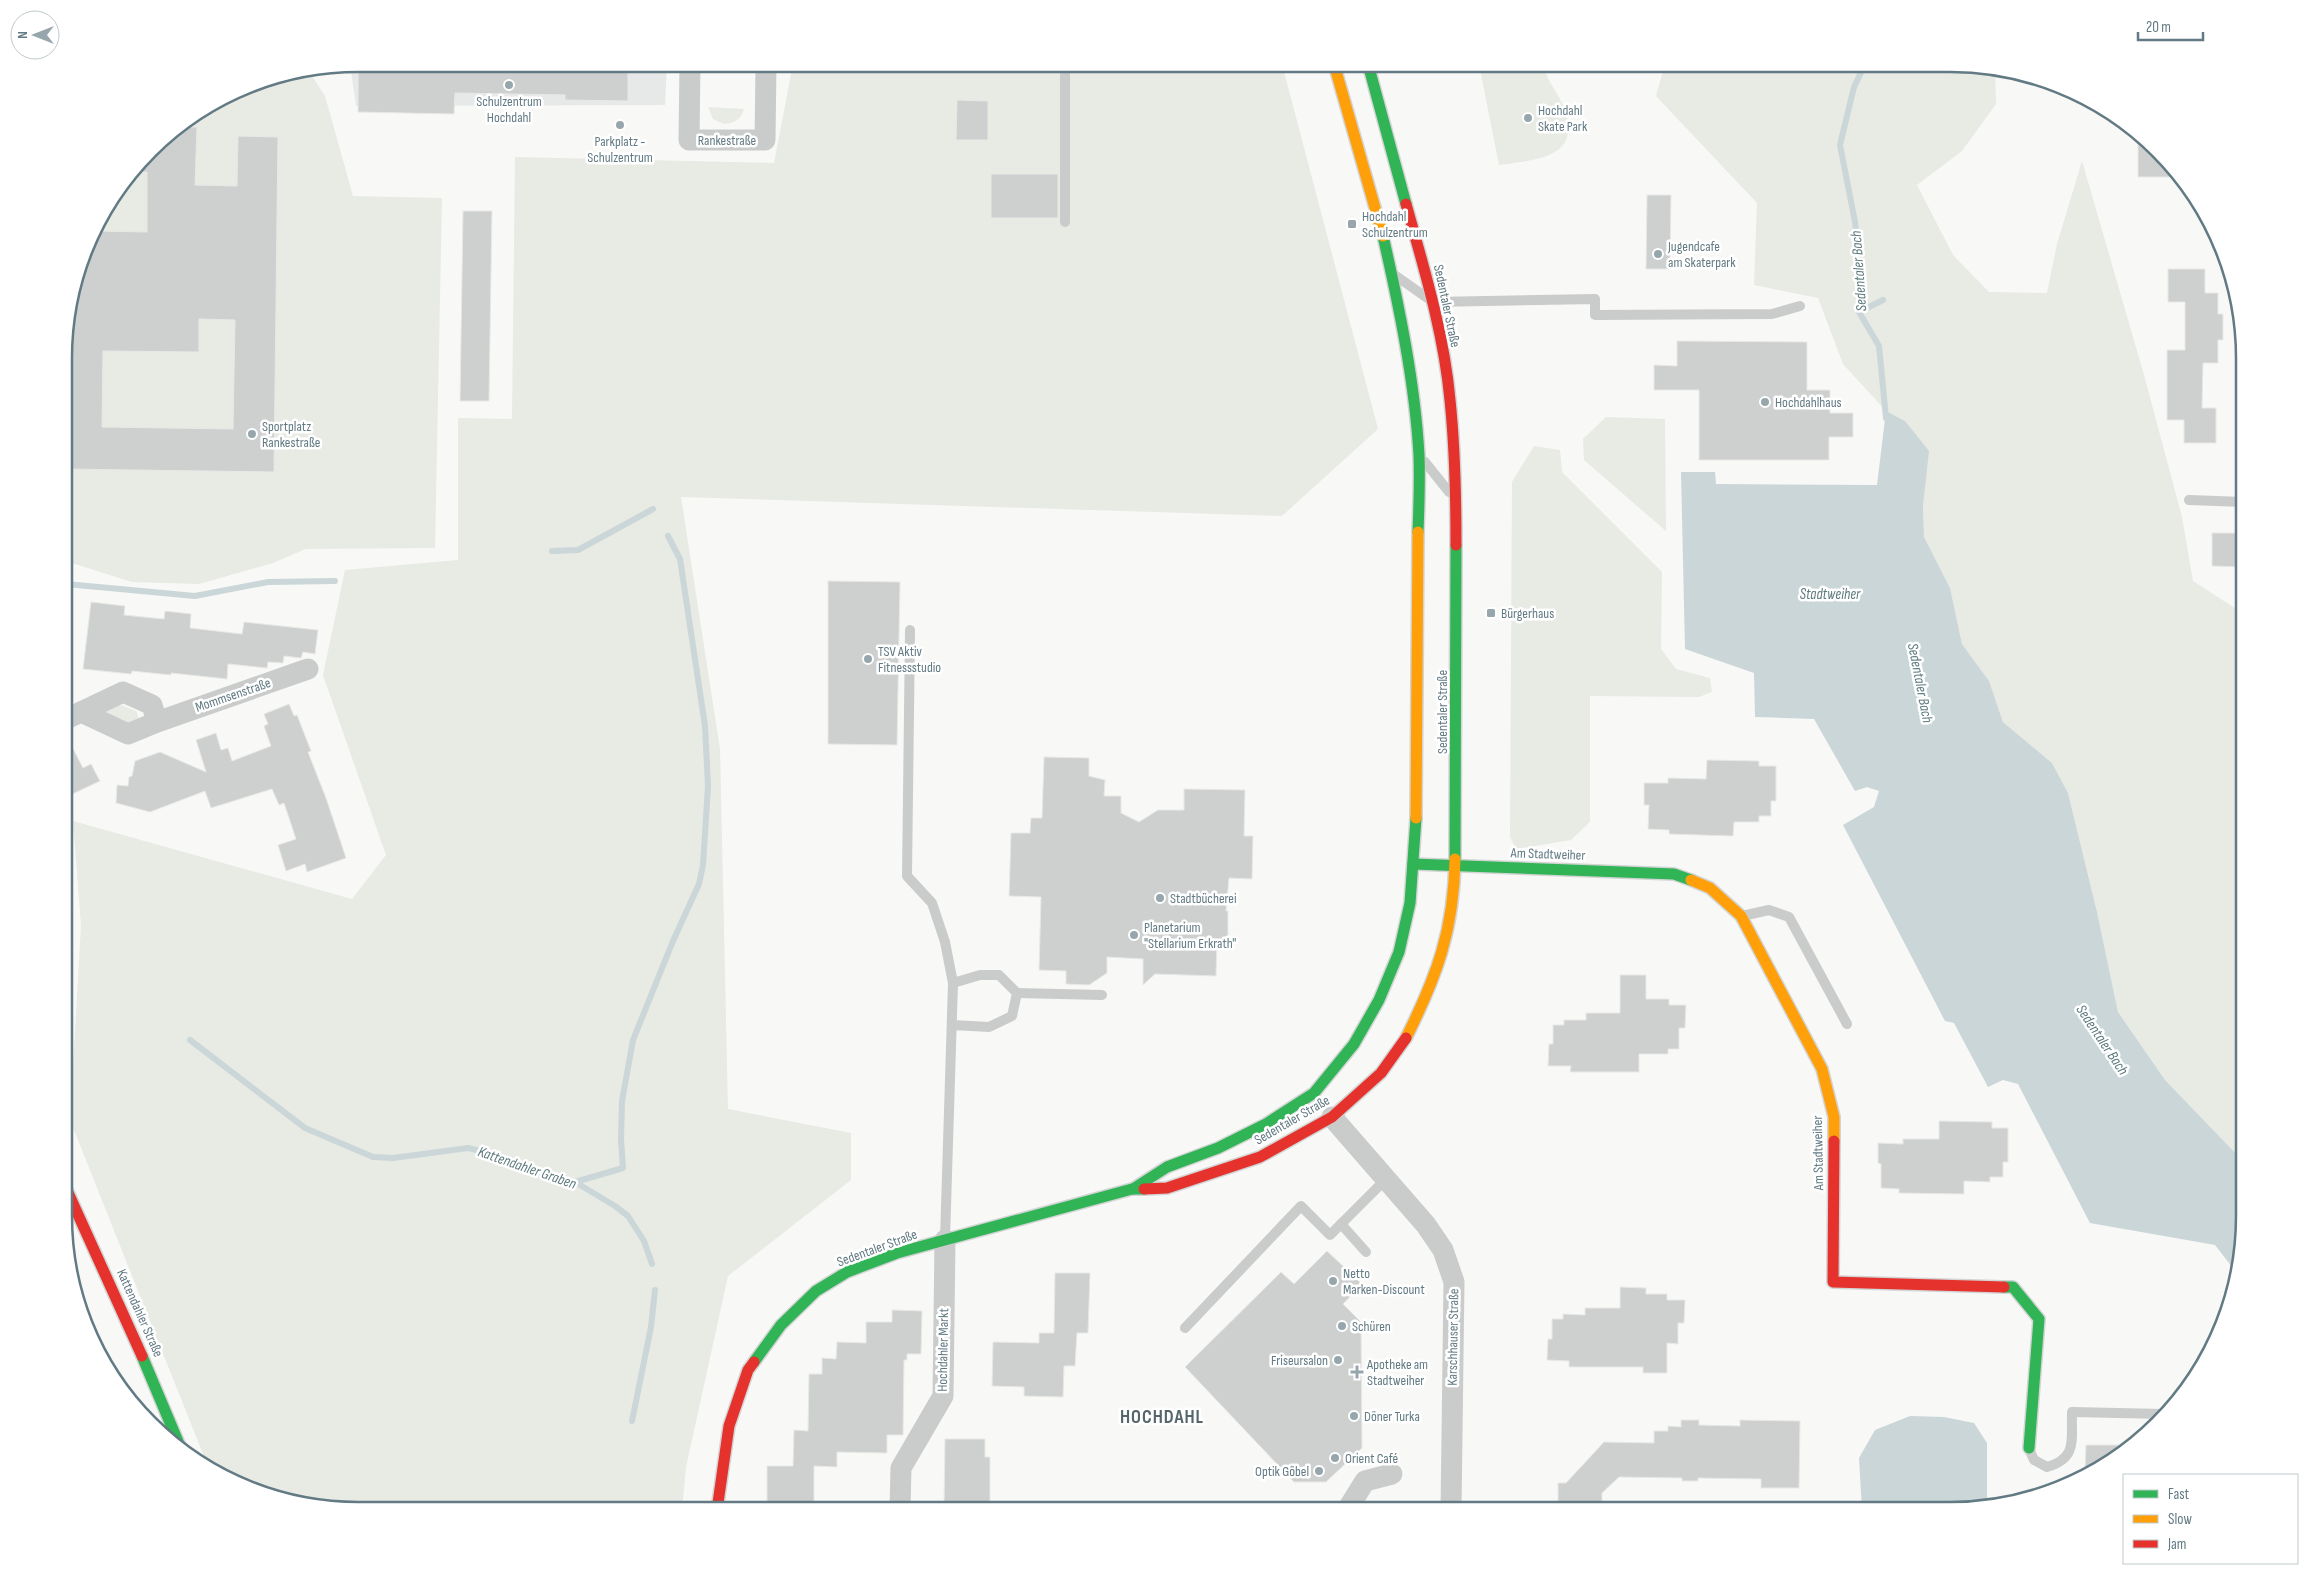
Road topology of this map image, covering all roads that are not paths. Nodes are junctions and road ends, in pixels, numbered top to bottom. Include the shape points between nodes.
1 (690, 72) edge
2 (766, 72) edge
3 (1065, 72) edge
4 (1336, 72) edge
5 (1370, 72) edge
6 (1065, 222) dead end
7 (1391, 273) junction
8 (1433, 302) junction
9 (1800, 306) dead end
10 (1419, 455) junction
11 (1456, 500) junction
12 (2189, 500) dead end
13 (2236, 502) edge
14 (910, 630) dead end
15 (308, 669) dead end
16 (74, 715) edge
17 (157, 722) junction
18 (1413, 864) junction
19 (1456, 866) junction
20 (1740, 916) junction
21 (953, 983) junction
22 (1017, 993) junction
23 (1102, 995) dead end
24 (1847, 1024) dead end
25 (952, 1025) junction
26 (1323, 1105) junction
27 (1386, 1179) junction
28 (1132, 1189) junction
29 (72, 1201) edge
30 (1341, 1224) junction
31 (945, 1240) junction
32 (1366, 1252) dead end
33 (1185, 1328) dead end
34 (2156, 1414) edge
35 (175, 1435) edge
36 (2028, 1448) joint
37 (1392, 1474) dead end
38 (718, 1502) edge
39 (900, 1502) edge
40 (1352, 1502) edge
41 (1451, 1502) edge

1 - 2 street, Rankestraße via 689,140 765,140
3 - 6 lane
4 - 7 street, Sedentaler Straße
5 - 8 street, Sedentaler Straße
7 - 8 lane
7 - 10 street, Sedentaler Straße
8 - 9 lane via 1595,300 1595,315 1772,314
8 - 11 street, Sedentaler Straße via 1450,399
10 - 11 lane
10 - 18 street, Sedentaler Straße via 1416,830
11 - 19 street, Sedentaler Straße
12 - 13 lane
14 - 21 lane via 907,876 932,903 945,942
15 - 17 street, Mommsenstraße
16 - 17 street, Mommsenstraße via 128,734
16 - 17 street, Mommsenstraße via 123,692 152,704
18 - 19 street, Am Stadtweiher
18 - 26 street, Sedentaler Straße via 1410,903 1399,952 1379,1000
19 - 20 street, Am Stadtweiher via 1674,874 1710,888
19 - 26 street, Sedentaler Straße via 1452,908 1442,956 1405,1041 1381,1073
20 - 24 lane via 1769,910 1789,917
20 - 36 street, Am Stadtweiher via 1822,1069 1834,1117 1833,1282 2013,1287 2039,1320
21 - 22 lane via 980,975 999,976
21 - 25 lane
22 - 23 lane
22 - 25 lane via 1012,1016 989,1027
25 - 31 lane
26 - 27 street, Karschhauser Straße
26 - 28 street, Sedentaler Straße via 1266,1124 1218,1148 1167,1167
26 - 28 street, Sedentaler Straße via 1260,1157 1167,1188
27 - 30 lane
27 - 41 street, Karschhauser Straße via 1443,1250 1454,1282
28 - 31 street, Sedentaler Straße
29 - 35 street, Kattendahler Straße via 131,1328
30 - 32 lane
30 - 33 lane via 1330,1235 1301,1206
31 - 38 street, Sedentaler Straße via 847,1272 816,1291 781,1325 748,1370 729,1426
31 - 39 street, Hochdahler Markt via 943,1396 901,1468
34 - 36 lane via 2072,1412 2070,1451 2061,1463 2047,1467 2034,1460
37 - 40 street via 1365,1481

